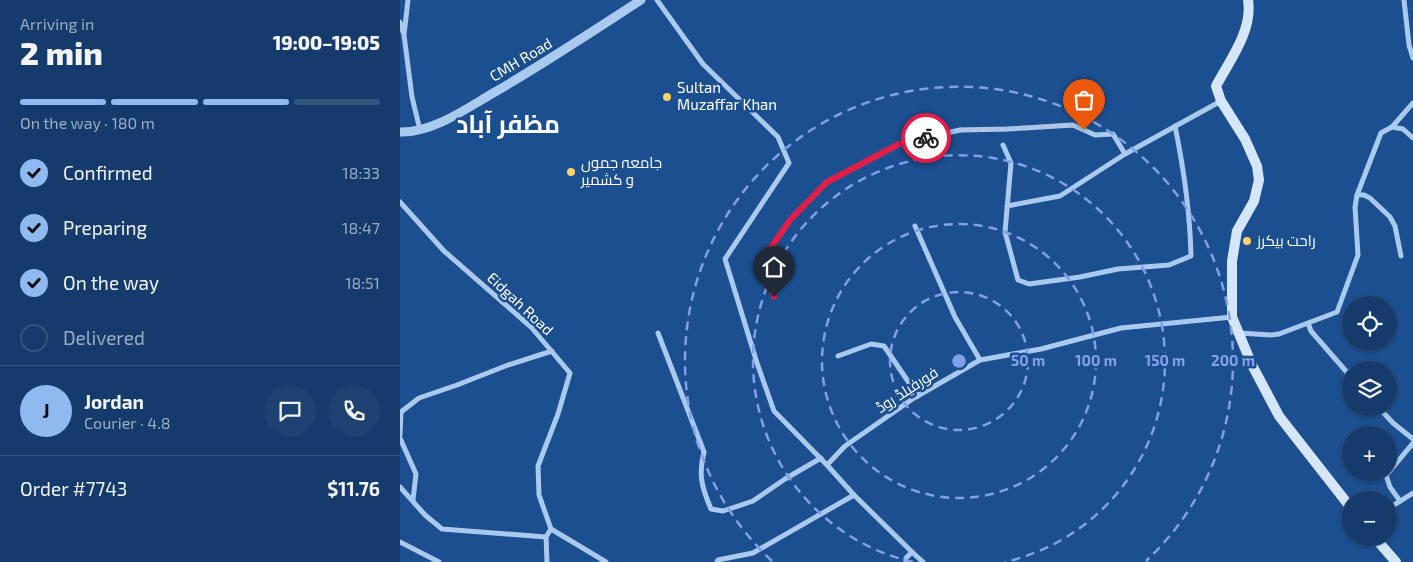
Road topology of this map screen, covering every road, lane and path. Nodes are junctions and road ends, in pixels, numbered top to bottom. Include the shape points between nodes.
1 (408, 0) edge
2 (641, 0) edge
3 (657, 0) edge
4 (1248, 0) edge
5 (1404, 0) edge
6 (400, 22) edge
7 (404, 35) junction
8 (1413, 58) edge
9 (1221, 101) junction
10 (1413, 103) edge
11 (1175, 126) junction
12 (1392, 127) junction
13 (420, 130) junction
14 (404, 132) edge
15 (1413, 138) edge
16 (1003, 145) dead end
17 (1125, 154) junction
18 (1357, 195) junction
19 (400, 202) edge
20 (1007, 206) junction
21 (914, 226) dead end
22 (1401, 256) dead end
23 (774, 297) dead end
24 (1232, 317) junction
25 (1308, 323) junction
26 (1238, 332) junction
27 (658, 333) dead end
28 (552, 351) junction
29 (838, 356) dead end
30 (980, 360) junction
31 (1342, 366) edge
32 (918, 396) junction
33 (1387, 416) edge
34 (400, 436) edge
35 (1413, 439) edge
36 (1413, 443) edge
37 (821, 458) junction
38 (1397, 462) edge
39 (827, 464) junction
40 (1388, 481) edge
41 (400, 487) edge
42 (1413, 493) edge
43 (854, 495) junction
44 (1342, 496) edge
45 (413, 500) junction
46 (1400, 501) junction
47 (1397, 503) edge
48 (551, 529) junction
49 (546, 538) junction
50 (400, 542) edge
51 (1382, 546) edge
52 (912, 552) junction
53 (439, 562) edge
54 (547, 562) edge
55 (606, 562) edge
56 (717, 562) edge
57 (906, 562) edge
58 (923, 562) edge
59 (1396, 562) edge

1 - 7 street
2 - 13 street, CMH Road via 534,70 446,120
3 - 37 street via 703,64 778,137 789,163 725,259 774,410
4 - 9 main road via 1246,30 1216,86
5 - 8 street
6 - 7 street
7 - 13 street
9 - 11 street
9 - 24 main road via 1245,139 1257,166 1259,180 1254,201 1237,231 1232,261
10 - 12 street
11 - 17 street
11 - 20 street via 1186,177 1191,256 1169,264 1029,284 1018,280 1004,232
12 - 15 street via 1403,129
12 - 18 street via 1381,133
13 - 14 street, CMH Road
16 - 20 street via 1011,163
17 - 20 street via 1060,196
17 - 23 street via 1113,134 1095,134 1073,125 960,130 899,144 827,182 790,220 764,258
18 - 22 street via 1370,198 1390,217
18 - 25 street via 1358,255 1339,308 1332,315
19 - 28 street, Eidgah Road via 444,251 531,327
21 - 30 street via 955,317
24 - 26 main road
24 - 30 street, فورفیلڈ روڈ via 1121,328
25 - 26 street via 1271,335
25 - 31 street via 1311,331
26 - 44 main road via 1279,416
27 - 37 street via 704,452 700,467 702,488 711,509 724,512 753,501
28 - 34 street via 419,398 401,412
28 - 48 street, Eidgah Road via 570,373 538,466 539,495
29 - 32 street via 871,344 884,346
30 - 32 street, فورفیلڈ روڈ
32 - 39 street, فورفیلڈ روڈ via 845,446
33 - 35 street
34 - 45 street via 416,474
36 - 38 street
37 - 39 street
39 - 43 street
40 - 46 street
41 - 45 street
42 - 46 street
43 - 52 street
43 - 56 street via 753,553
45 - 49 street via 442,529
46 - 47 street
48 - 49 street
48 - 55 street
49 - 54 street
50 - 53 street
51 - 59 main road
52 - 57 street
52 - 58 street

